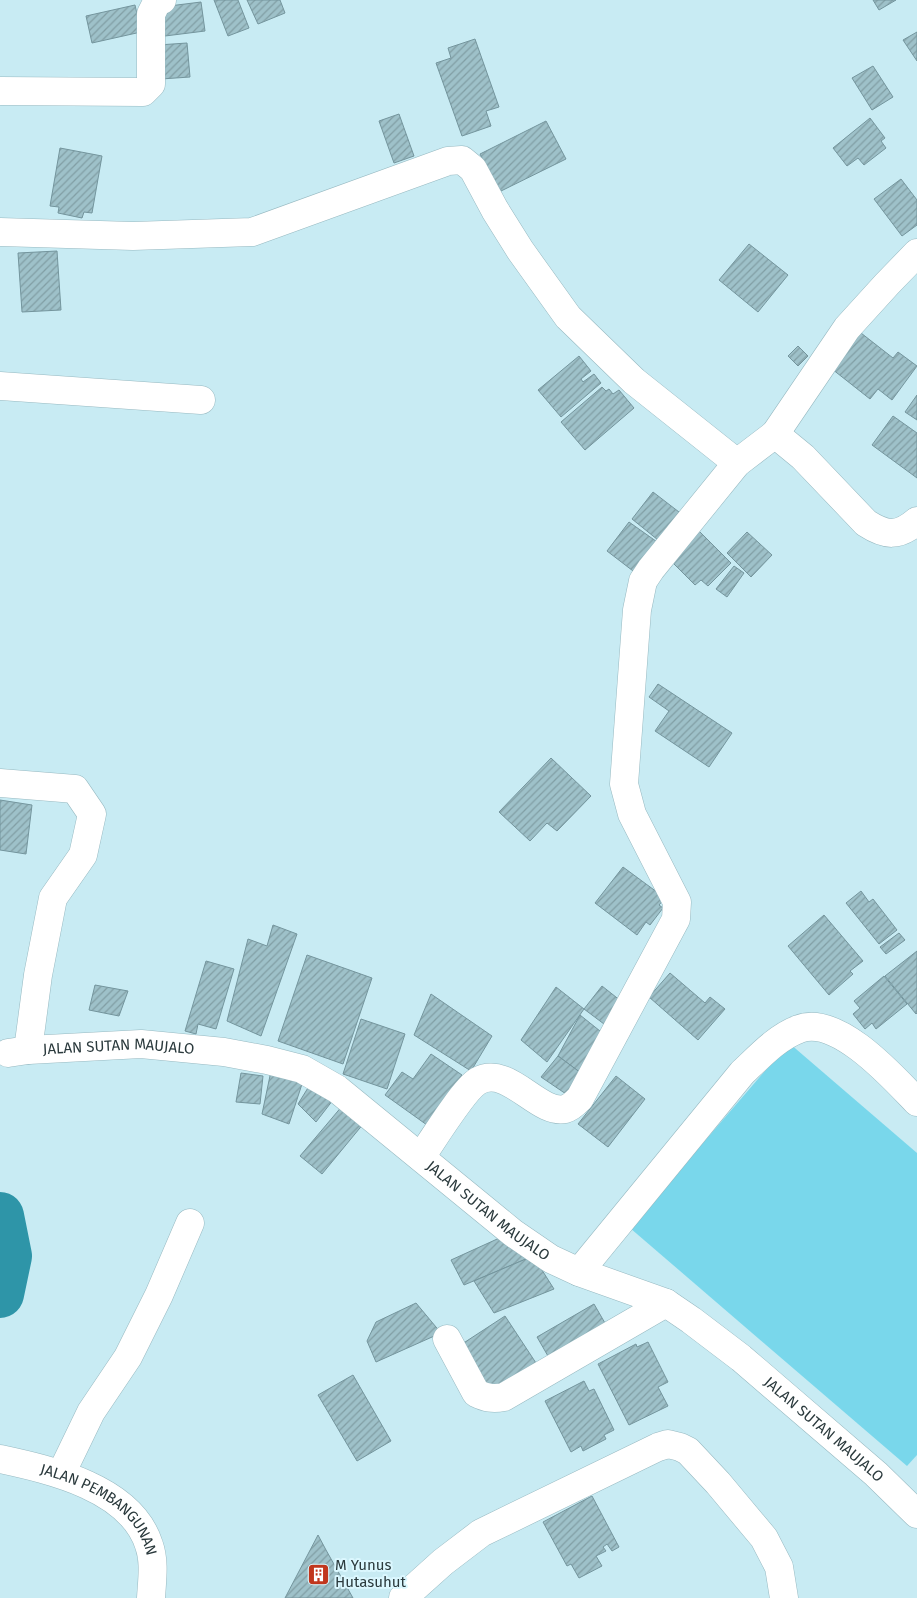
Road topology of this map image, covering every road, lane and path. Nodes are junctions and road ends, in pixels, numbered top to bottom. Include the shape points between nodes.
1 (162, 0) edge
2 (0, 91) edge
3 (0, 232) edge
4 (917, 253) edge
5 (0, 386) edge
6 (201, 400) dead end
7 (775, 434) junction
8 (737, 463) junction
9 (917, 521) edge
10 (0, 782) edge
11 (917, 1102) edge
12 (421, 1157) junction
13 (190, 1223) dead end
14 (579, 1272) junction
15 (666, 1303) junction
16 (446, 1339) dead end
17 (0, 1459) edge
18 (61, 1474) junction
19 (917, 1514) edge
20 (151, 1598) edge
21 (403, 1598) edge
22 (784, 1598) edge

1 - 2 street via 156,2 151,14 151,84 144,92
3 - 8 street via 133,236 252,232 448,161 462,160 473,169 520,250 568,317 634,381
4 - 7 street via 847,328
5 - 6 street
7 - 8 street
7 - 9 street via 803,457 866,523 887,533 897,533
8 - 12 street via 651,569 643,581 637,610 624,784 632,814 677,902 674,924 580,1098 572,1106 558,1109 505,1080 485,1078 470,1087
10 - 12 street, JALAN SUTAN MAUJALO via 75,789 92,814 84,855 52,898 38,975 18,1052 140,1044 224,1052 302,1069 337,1089
11 - 14 street via 884,1068 847,1038 829,1029 801,1028 771,1046 742,1073
12 - 14 street, JALAN SUTAN MAUJALO via 513,1233 552,1259
13 - 18 street via 128,1357 91,1412
14 - 15 street, JALAN SUTAN MAUJALO
15 - 16 street via 504,1397 494,1399 476,1393
15 - 19 street, JALAN SUTAN MAUJALO via 741,1358 876,1474
17 - 18 street, JALAN PEMBANGUNAN
18 - 20 street, JALAN PEMBANGUNAN via 93,1487 130,1514 149,1545 154,1565
21 - 22 street via 481,1533 658,1447 673,1444 688,1451 764,1538 779,1567

